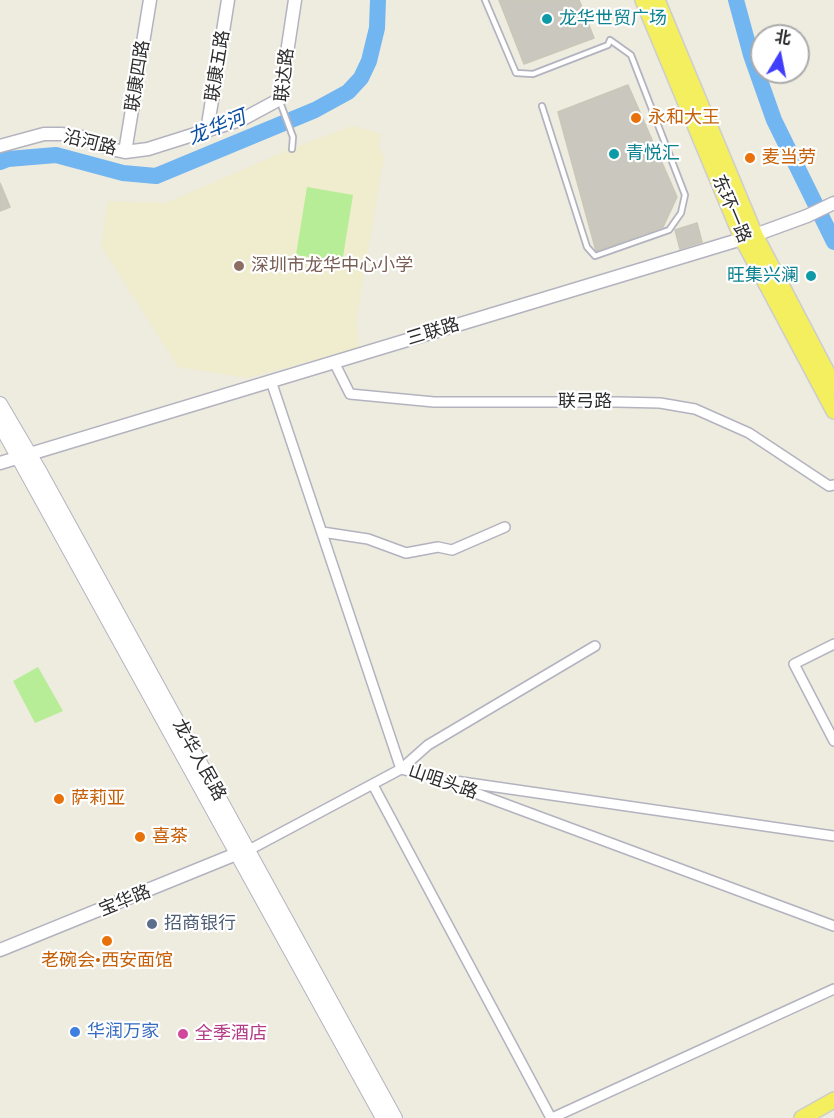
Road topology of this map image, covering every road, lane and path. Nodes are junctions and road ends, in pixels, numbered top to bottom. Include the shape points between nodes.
1 (150, 0) edge
2 (228, 0) edge
3 (295, 0) edge
4 (485, 0) edge
5 (643, 0) edge
6 (657, 0) edge
7 (281, 105) junction
8 (542, 106) dead end
9 (207, 131) junction
10 (0, 146) edge
11 (292, 149) dead end
12 (125, 152) junction
13 (834, 203) edge
14 (749, 236) junction
15 (334, 362) junction
16 (271, 381) junction
17 (834, 386) edge
18 (0, 404) edge
19 (834, 411) edge
20 (0, 424) edge
21 (24, 456) junction
22 (0, 463) edge
23 (834, 485) edge
24 (506, 527) dead end
25 (322, 532) junction
26 (834, 644) edge
27 (595, 646) dead end
28 (834, 741) edge
29 (401, 769) junction
30 (435, 778) junction
31 (373, 785) junction
32 (834, 836) edge
33 (243, 852) junction
34 (834, 926) edge
35 (0, 950) edge
36 (834, 989) edge
37 (834, 1100) edge
38 (383, 1118) edge
39 (395, 1118) edge
40 (552, 1118) edge
41 (802, 1118) edge

1 - 12 street, 联康四路
2 - 9 street, 联康五路
3 - 7 street, 联达路
4 - 8 lane via 516,74 533,74 608,45 610,40 631,55 685,195 681,213 669,230 595,256 587,247
5 - 14 main road, 东环一路
6 - 14 main road, 东环一路
7 - 9 street, 沿河路
7 - 11 lane, 联达路 via 291,132
9 - 12 street, 沿河路
10 - 12 street, 沿河路 via 44,134 61,134
13 - 14 street, 三联路
14 - 15 street, 三联路
14 - 17 main road, 东环一路
14 - 19 main road, 东环一路
15 - 16 street, 三联路
15 - 23 street, 联弓路 via 350,394 434,402 660,403 695,409 749,433 829,486
16 - 21 street, 三联路
16 - 25 street, 山咀头路
18 - 21 main road, 龙华人民路
20 - 21 main road, 龙华人民路
21 - 22 street, 三联路
21 - 33 main road, 龙华人民路
24 - 25 street via 452,550 438,547 406,552 368,539
25 - 29 street, 山咀头路
26 - 28 street via 794,664
27 - 29 street via 428,744
29 - 30 street, 山咀头路
29 - 31 street
30 - 32 street
30 - 34 street, 山咀头路
31 - 33 street
31 - 40 street
33 - 35 street, 宝华路
33 - 38 main road, 龙华人民路
33 - 39 main road, 龙华人民路
36 - 40 street
37 - 41 main road

